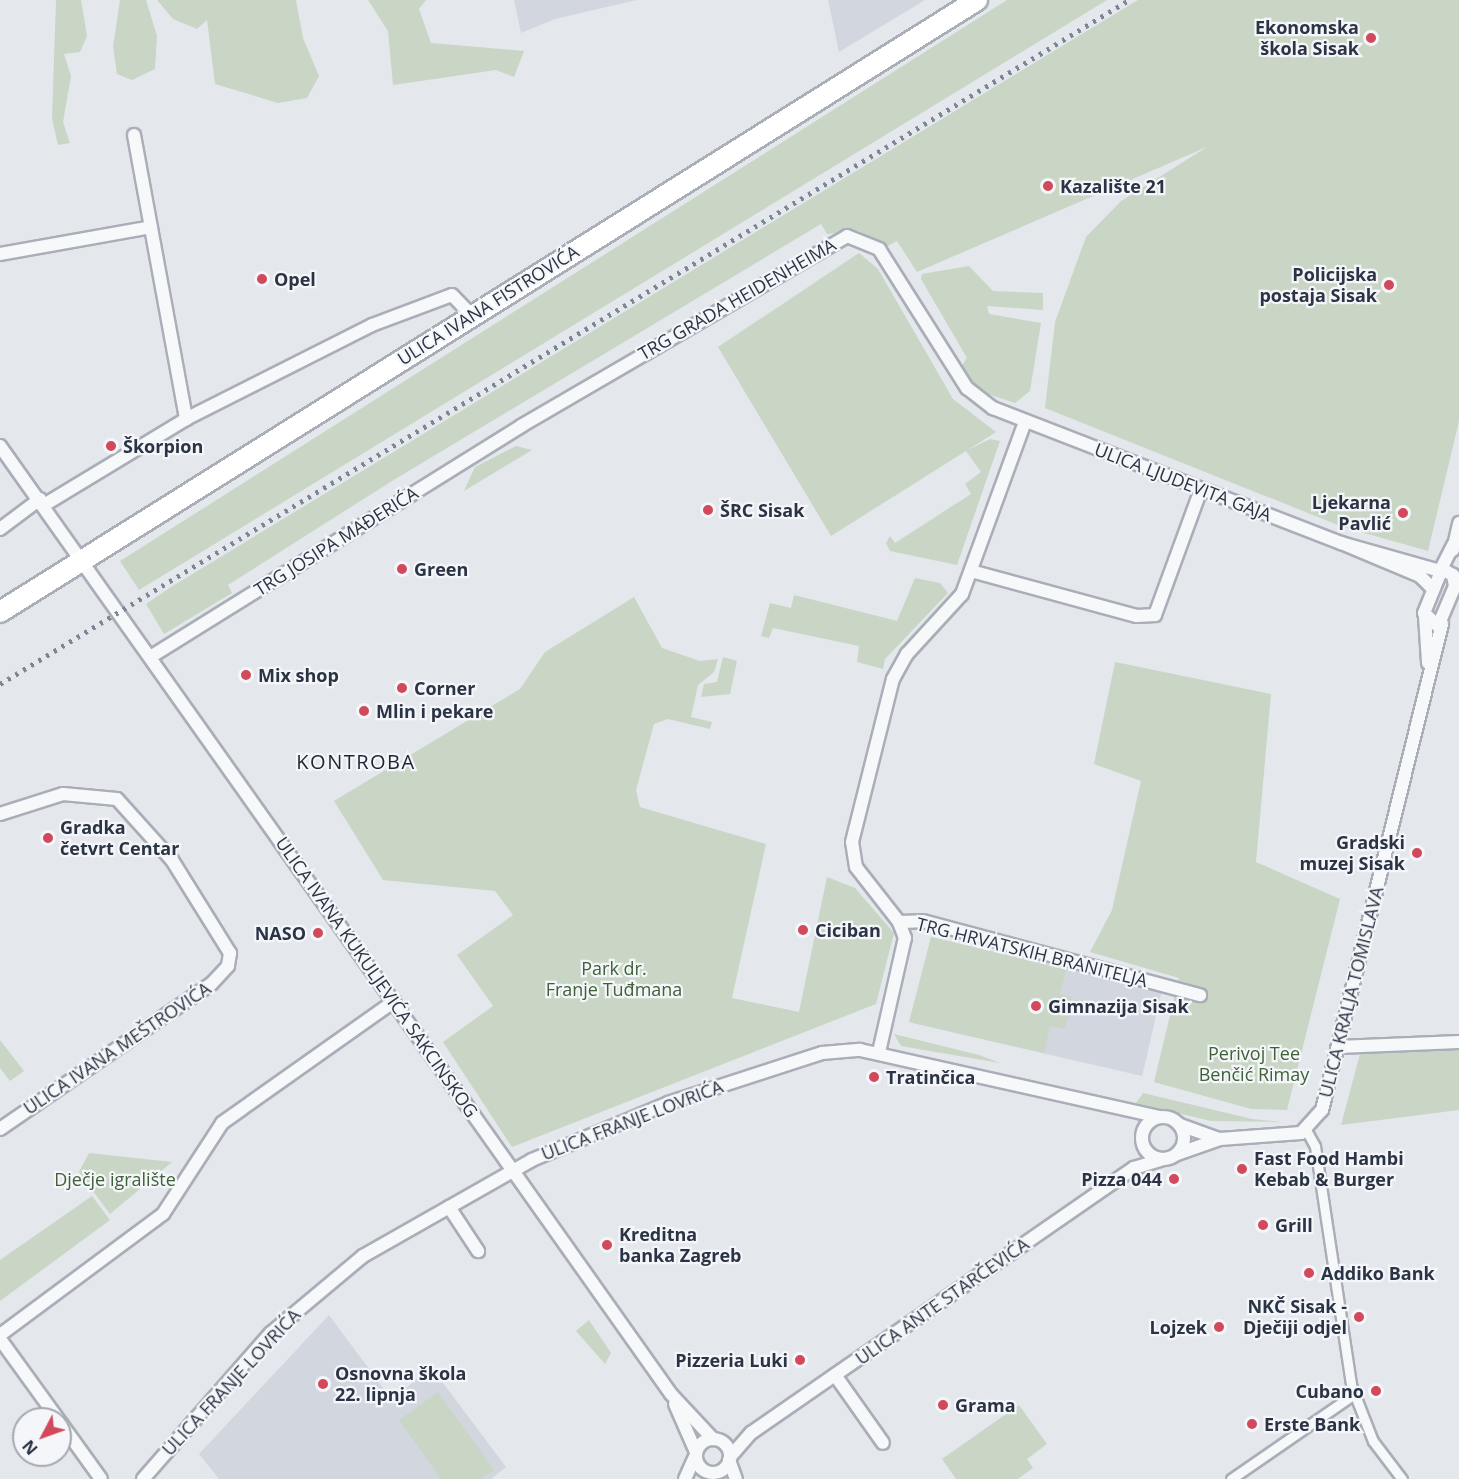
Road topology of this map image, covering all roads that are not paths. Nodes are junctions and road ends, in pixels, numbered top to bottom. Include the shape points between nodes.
1 (977, 0) edge
2 (134, 135) dead end
3 (151, 227) junction
4 (0, 255) edge
5 (471, 315) junction
6 (186, 419) junction
7 (1025, 422) junction
8 (521, 426) joint
9 (0, 446) edge
10 (1201, 489) junction
11 (42, 502) junction
12 (1459, 523) edge
13 (0, 529) edge
14 (1341, 543) junction
15 (1454, 544) junction
16 (85, 560) junction
17 (970, 571) junction
18 (1440, 571) junction
19 (1453, 575) junction
20 (1432, 588) junction
21 (0, 612) edge
22 (1451, 615) edge
23 (1425, 616) junction
24 (152, 656) junction
25 (1429, 674) junction
26 (0, 814) edge
27 (899, 922) junction
28 (1200, 995) dead end
29 (394, 1001) junction
30 (1459, 1042) edge
31 (1338, 1047) junction
32 (879, 1052) junction
33 (1122, 1110) junction
34 (1159, 1117) junction
35 (1180, 1125) junction
36 (0, 1129) edge
37 (1306, 1130) junction
38 (1220, 1139) junction
39 (1142, 1140) junction
40 (1177, 1154) junction
41 (1163, 1159) junction
42 (1134, 1168) junction
43 (513, 1171) junction
44 (449, 1207) junction
45 (478, 1251) dead end
46 (0, 1337) edge
47 (835, 1375) junction
48 (671, 1394) junction
49 (1354, 1394) junction
50 (49, 1407) edge
51 (751, 1433) junction
52 (72, 1439) edge
53 (716, 1440) junction
54 (884, 1443) dead end
55 (696, 1454) junction
56 (730, 1459) junction
57 (717, 1475) edge
58 (101, 1479) edge
59 (143, 1479) edge
60 (685, 1479) edge
61 (693, 1479) edge
62 (736, 1479) edge
63 (1231, 1479) edge
64 (1402, 1479) edge

1 - 5 main road, ULICA IVANA FISTROVIĆA
2 - 3 street
3 - 4 street
3 - 6 street
5 - 6 street, ULICA IVANA FISTROVIĆA via 456,296 372,325
5 - 16 main road, ULICA IVANA FISTROVIĆA
6 - 11 street, ULICA IVANA FISTROVIĆA
7 - 8 street, TRG GRADA HEIDENHEIMA via 993,408 967,388 885,257 870,243 847,236 828,242
7 - 10 street, ULICA LJUDEVITA GAJA
7 - 17 street
8 - 24 street, TRG JOSIPA MAĐERIĆA
9 - 11 street, ULICA IVANA KUKULJEVIĆA SAKCINSKOG
10 - 14 street, ULICA LJUDEVITA GAJA
10 - 17 street via 1155,615 1137,616
11 - 13 street, ULICA IVANA FISTROVIĆA
11 - 16 street, ULICA IVANA KUKULJEVIĆA SAKCINSKOG
12 - 15 street
14 - 18 street, ULICA LJUDEVITA GAJA
14 - 20 street, ULICA LJUDEVITA GAJA via 1420,576
15 - 18 street
15 - 19 street
16 - 21 main road, ULICA IVANA FISTROVIĆA
16 - 24 street, ULICA IVANA KUKULJEVIĆA SAKCINSKOG
17 - 27 street via 962,594 912,648 893,679 852,842 856,867
18 - 19 street, ULICA LJUDEVITA GAJA
18 - 20 street, ULICA KRALJA TOMISLAVA
19 - 22 street, ULICA KRALJA TOMISLAVA
20 - 23 street, ULICA KRALJA TOMISLAVA
22 - 23 street
22 - 25 street, ULICA KRALJA TOMISLAVA
23 - 25 street, ULICA KRALJA TOMISLAVA
24 - 29 street, ULICA IVANA KUKULJEVIĆA SAKCINSKOG
25 - 31 street, ULICA KRALJA TOMISLAVA
26 - 36 street, ULICA IVANA MEŠTROVIĆA via 63,794 117,799 172,860 230,953 228,966 211,984
27 - 28 street, TRG HRVATSKIH BRANITELJA via 923,921
27 - 32 street via 904,949
29 - 43 street, ULICA IVANA KUKULJEVIĆA SAKCINSKOG
29 - 46 street via 222,1123 164,1214
30 - 31 street
31 - 37 street, ULICA KRALJA TOMISLAVA via 1322,1110
32 - 33 street, ULICA FRANJE LOVRIĆA
32 - 43 street, ULICA FRANJE LOVRIĆA via 822,1053 749,1076 580,1137
33 - 34 street, ULICA FRANJE LOVRIĆA
33 - 39 street
34 - 35 street
34 - 39 street via 1147,1123
35 - 38 street
35 - 40 street via 1183,1143
37 - 38 street
37 - 49 street via 1315,1146
38 - 40 street
39 - 41 street via 1150,1155
39 - 42 street
40 - 41 street
41 - 42 street, ULICA ANTE STARČEVIĆA
42 - 47 street, ULICA ANTE STARČEVIĆA
43 - 44 street, ULICA FRANJE LOVRIĆA
43 - 48 street, ULICA IVANA KUKULJEVIĆA SAKCINSKOG
44 - 45 street
44 - 59 street, ULICA FRANJE LOVRIĆA via 372,1250 318,1289 251,1354
46 - 50 street
47 - 51 street, ULICA ANTE STARČEVIĆA
47 - 54 street
48 - 53 street, ULICA IVANA KUKULJEVIĆA SAKCINSKOG
48 - 55 street, ULICA IVANA KUKULJEVIĆA SAKCINSKOG
49 - 63 street
49 - 64 street via 1373,1442
51 - 53 street, ULICA ANTE STARČEVIĆA
51 - 56 street, ULICA ANTE STARČEVIĆA
52 - 58 street
53 - 55 street
53 - 56 street, ULICA IVANA KUKULJEVIĆA SAKCINSKOG
55 - 57 street, ULICA IVANA KUKULJEVIĆA SAKCINSKOG
55 - 60 street
56 - 57 street, ULICA ANTE STARČEVIĆA
56 - 62 street
57 - 61 street

